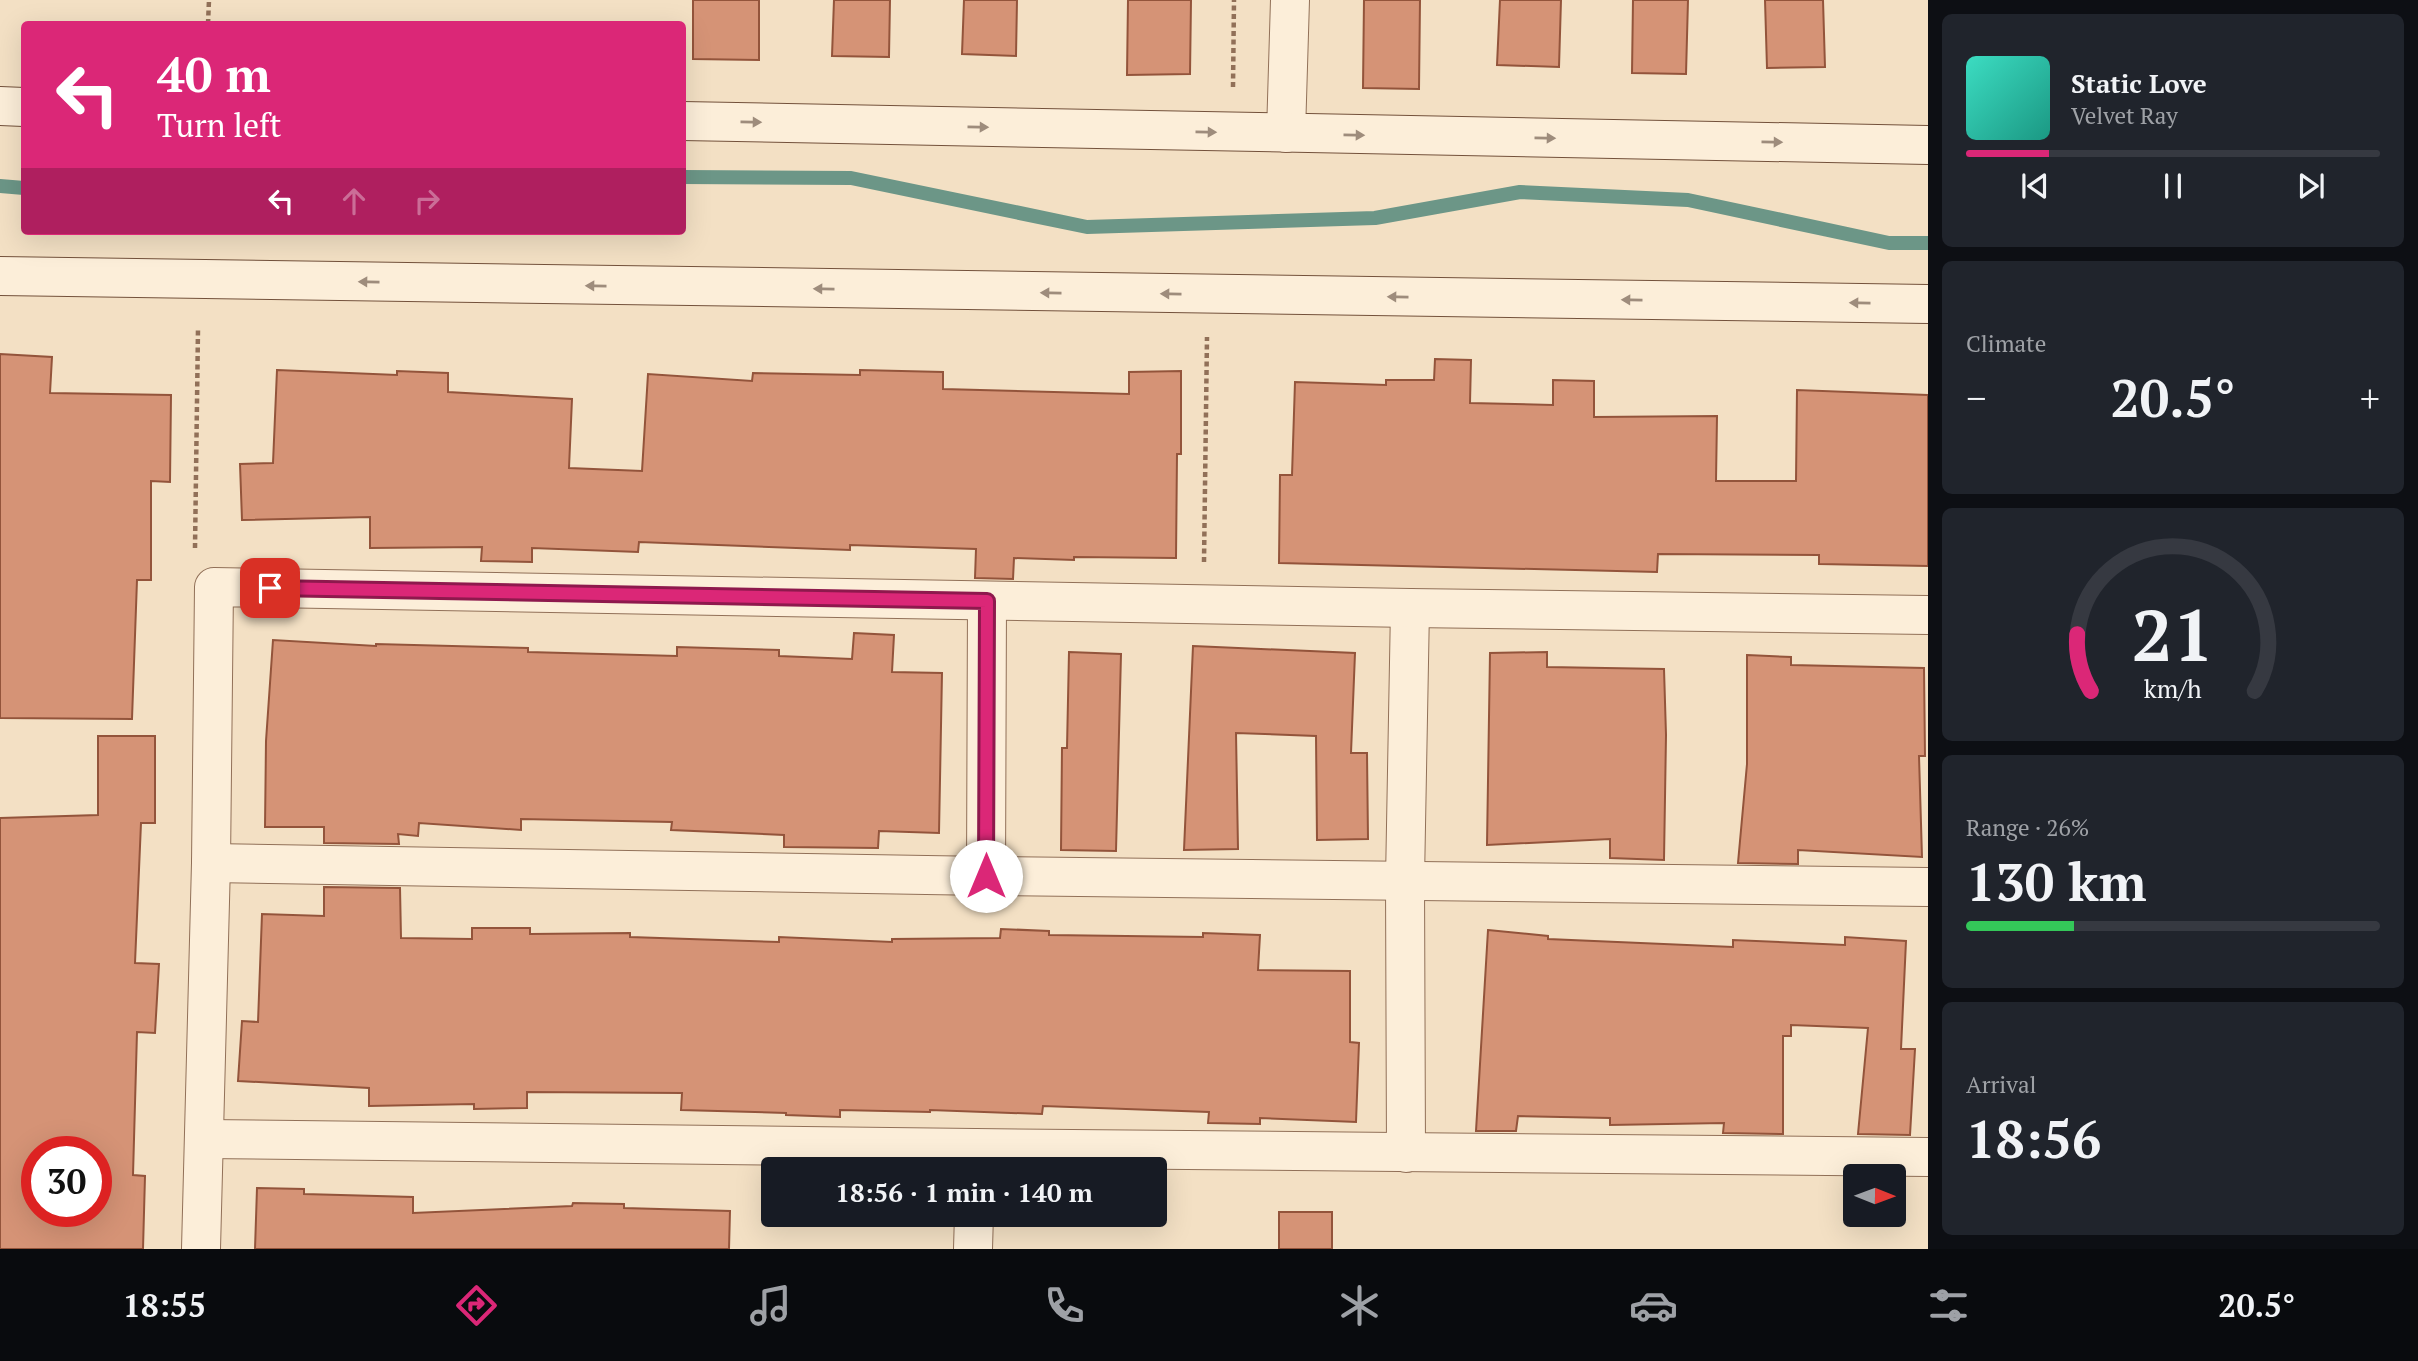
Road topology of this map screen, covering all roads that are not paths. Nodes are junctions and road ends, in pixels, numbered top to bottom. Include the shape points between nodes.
1 (1290, 0) edge
2 (0, 106) edge
3 (21, 107) edge
4 (686, 121) edge
5 (1286, 133) junction
6 (1928, 145) edge
7 (0, 276) edge
8 (1928, 304) edge
9 (987, 601) junction
10 (1410, 608) junction
11 (1928, 615) edge
12 (211, 863) junction
13 (986, 876) junction
14 (1405, 880) junction
15 (1928, 887) edge
16 (205, 1139) junction
17 (1406, 1153) junction
18 (898, 1157) edge
19 (1119, 1157) edge
20 (1928, 1157) edge
21 (974, 1227) edge
22 (201, 1249) edge
23 (973, 1249) edge

1 - 5 street
2 - 3 street
4 -> 5 street
5 -> 6 street
8 -> 7 street
9 - 10 street
9 - 12 street via 214,587
9 - 13 street
10 - 11 street
10 - 14 street
12 - 13 street
12 - 16 street
13 - 14 street
14 - 15 street
14 - 17 street
16 - 18 street
16 - 22 street
17 - 19 street
17 - 20 street
21 - 23 street

